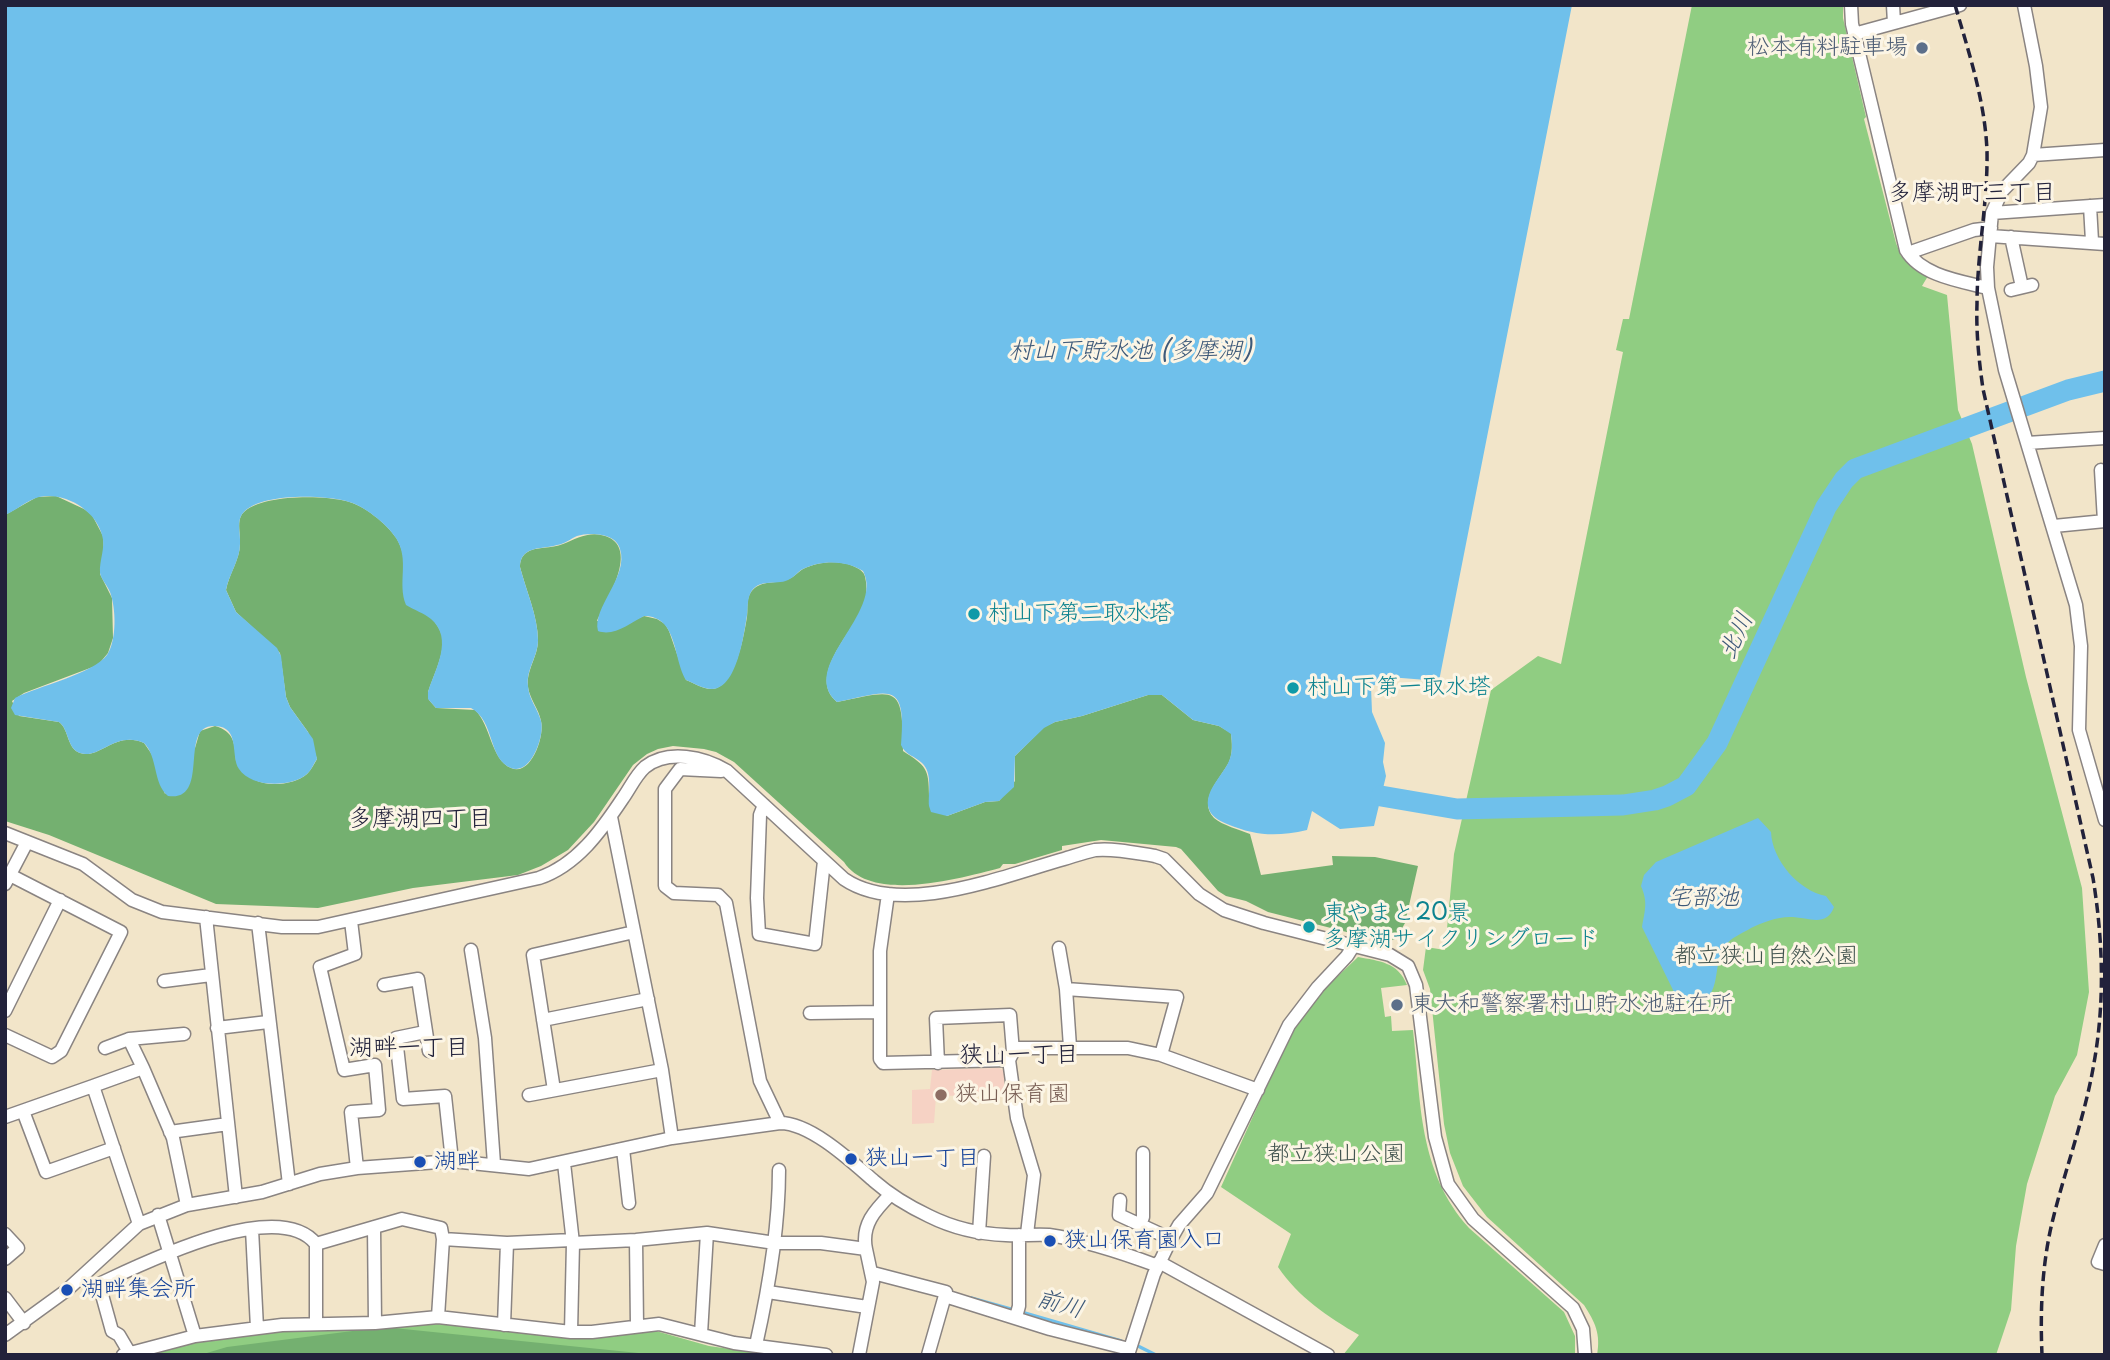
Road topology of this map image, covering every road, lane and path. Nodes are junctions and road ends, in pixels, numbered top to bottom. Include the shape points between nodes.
1 (1851, 5) edge
2 (1893, 5) edge
3 (1960, 5) edge
4 (2024, 5) edge
5 (1894, 23) junction
6 (1854, 34) junction
7 (2105, 149) edge
8 (2033, 155) junction
9 (2105, 205) edge
10 (2090, 206) junction
11 (1992, 213) junction
12 (1990, 232) junction
13 (2011, 237) junction
14 (2098, 243) edge
15 (1908, 253) junction
16 (2021, 287) dead end
17 (1988, 288) junction
18 (2105, 438) edge
19 (2027, 443) junction
20 (2101, 470) dead end
21 (2104, 521) edge
22 (2054, 526) junction
23 (727, 771) junction
24 (764, 805) junction
25 (611, 817) junction
26 (2105, 820) edge
27 (5, 834) edge
28 (27, 842) junction
29 (824, 861) junction
30 (8, 880) edge
31 (888, 894) junction
32 (60, 900) junction
33 (206, 917) junction
34 (351, 921) junction
35 (258, 923) junction
36 (634, 932) junction
37 (1354, 945) junction
38 (1059, 948) dead end
39 (471, 950) dead end
40 (211, 975) junction
41 (164, 981) dead end
42 (384, 985) dead end
43 (1066, 989) junction
44 (648, 999) junction
45 (5, 1011) edge
46 (880, 1012) junction
47 (810, 1013) dead end
48 (542, 1020) junction
49 (268, 1022) junction
50 (217, 1028) junction
51 (425, 1032) junction
52 (184, 1034) dead end
53 (5, 1035) edge
54 (129, 1039) junction
55 (1070, 1047) junction
56 (105, 1048) dead end
57 (429, 1051) dead end
58 (1161, 1055) junction
59 (1011, 1056) junction
60 (938, 1063) junction
61 (143, 1068) junction
62 (662, 1070) junction
63 (93, 1086) junction
64 (554, 1090) junction
65 (1258, 1090) junction
66 (529, 1095) dead end
67 (23, 1111) junction
68 (5, 1118) edge
69 (780, 1123) junction
70 (228, 1124) junction
71 (170, 1132) junction
72 (672, 1138) junction
73 (114, 1148) junction
74 (623, 1149) junction
75 (1143, 1153) dead end
76 (984, 1156) dead end
77 (452, 1161) junction
78 (564, 1163) junction
79 (494, 1164) junction
80 (357, 1168) junction
81 (779, 1170) dead end
82 (289, 1184) junction
83 (891, 1194) junction
84 (236, 1197) junction
85 (1119, 1200) dead end
86 (629, 1203) dead end
87 (187, 1205) junction
88 (158, 1215) junction
89 (139, 1224) junction
90 (1140, 1225) junction
91 (374, 1227) junction
92 (252, 1229) junction
93 (707, 1233) junction
94 (979, 1233) junction
95 (5, 1234) edge
96 (1023, 1234) junction
97 (443, 1238) junction
98 (1171, 1239) junction
99 (636, 1240) junction
100 (508, 1242) junction
101 (573, 1242) junction
102 (775, 1242) junction
103 (316, 1244) junction
104 (2105, 1245) edge
105 (866, 1249) junction
106 (170, 1253) junction
107 (5, 1259) edge
108 (1158, 1264) junction
109 (2105, 1264) edge
110 (873, 1273) junction
111 (768, 1292) junction
112 (945, 1296) junction
113 (5, 1298) edge
114 (867, 1307) junction
115 (1018, 1312) junction
116 (438, 1317) junction
117 (24, 1322) junction
118 (375, 1323) junction
119 (316, 1324) junction
120 (504, 1325) junction
121 (638, 1326) junction
122 (257, 1328) junction
123 (571, 1332) junction
124 (701, 1334) junction
125 (5, 1335) edge
126 (195, 1336) junction
127 (756, 1345) junction
128 (1130, 1348) edge
129 (126, 1353) edge
130 (825, 1355) edge
131 (859, 1355) edge
132 (928, 1355) edge
133 (1328, 1355) edge
134 (1585, 1355) edge

1 - 6 street
2 - 5 street
3 - 5 street
4 - 8 street via 2041,99
5 - 6 street
6 - 15 street
7 - 8 street
8 - 11 street via 2002,191
9 - 10 street
10 - 11 street
10 - 14 street
11 - 12 street
12 - 13 street
12 - 15 street via 1974,230
12 - 17 street
13 - 14 street
13 - 16 street
15 - 17 street via 1928,270
17 - 19 street
18 - 19 street via 2087,434
19 - 22 street
20 - 21 street
21 - 22 street
22 - 26 street via 2080,628 2081,739
23 - 24 street
23 - 25 street via 696,759 659,760 641,771
23 - 69 street via 680,769 665,789 665,886 674,893 718,895 726,904 760,1081
24 - 29 street
24 - 29 street via 760,815 759,934 815,944
25 - 34 street via 574,859 548,875
25 - 36 street
27 - 28 street
28 - 30 street
28 - 33 street via 83,864 152,909
29 - 31 street via 852,884
30 - 32 street
31 - 37 street via 942,892 1094,850 1126,852 1164,859 1199,894 1224,910
31 - 46 street via 880,951
32 - 45 street
32 - 53 street via 121,932 61,1051 52,1057
33 - 35 street
33 - 40 street
34 - 35 street via 303,927
34 - 80 street via 355,954 320,967 344,1070 375,1065 379,1110 351,1112
35 - 49 street
36 - 44 street
36 - 48 street via 533,955
37 - 65 street via 1289,1025
37 - 134 street via 1394,956 1412,972 1435,1137 1448,1184 1473,1219 1573,1308 1583,1329
38 - 43 street
39 - 79 street via 485,1038
40 - 41 street
40 - 50 street
42 - 51 street via 418,979
43 - 55 street
43 - 58 street via 1177,996
44 - 48 street
44 - 62 street
46 - 47 street
46 - 60 street via 883,1063
48 - 64 street
49 - 50 street
49 - 82 street
50 - 70 street
51 - 57 street
51 - 77 street via 396,1038 403,1099 444,1096
52 - 54 street
54 - 56 street
54 - 61 street
55 - 58 street via 1111,1046
55 - 59 street via 1024,1048
58 - 65 street
59 - 60 street
59 - 60 street via 1010,1015 936,1018
59 - 96 street via 1017,1118 1034,1175
61 - 63 street
61 - 71 street
62 - 64 street
62 - 72 street
63 - 67 street
63 - 73 street
64 - 66 street
65 - 98 street via 1207,1193
67 - 68 street
67 - 73 street via 46,1172
69 - 72 street
69 - 83 street via 794,1125 831,1145
70 - 71 street
70 - 84 street
71 - 87 street
72 - 74 street
73 - 89 street
74 - 78 street
74 - 86 street
75 - 90 street
76 - 94 street
77 - 79 street
77 - 80 street
78 - 79 street via 528,1169
78 - 101 street
80 - 82 street
81 - 102 street
82 - 84 street
83 - 94 street via 929,1216
83 - 105 street via 869,1218
84 - 87 street
85 - 90 street via 1119,1215
87 - 88 street
88 - 89 street
88 - 106 street
89 - 117 street via 67,1290
90 - 98 street
91 - 97 street via 402,1219 422,1222 441,1228
91 - 103 street
91 - 118 street
92 - 103 street via 298,1229
92 - 106 street via 225,1233
92 - 122 street
93 - 99 street
93 - 102 street
93 - 124 street
94 - 96 street
95 - 107 street via 18,1248
96 - 108 street via 1074,1240
96 - 115 street
97 - 100 street
97 - 116 street
98 - 108 street
99 - 101 street
99 - 121 street
100 - 101 street
100 - 120 street
101 - 123 street
102 - 105 street
102 - 111 street
103 - 119 street
104 - 109 street via 2098,1262
105 - 110 street
106 - 126 street
106 - 129 street via 99,1283 112,1331 119,1335
108 - 128 street
108 - 133 street
110 - 112 street via 946,1292
110 - 114 street
111 - 114 street
111 - 127 street
112 - 115 street
112 - 132 street
113 - 117 street
114 - 131 street
115 - 128 street via 1050,1329
116 - 118 street
116 - 120 street
117 - 125 street
118 - 119 street
119 - 122 street
120 - 123 street
121 - 123 street
121 - 124 street via 659,1324
122 - 126 street
124 - 127 street
126 - 129 street
127 - 130 street

